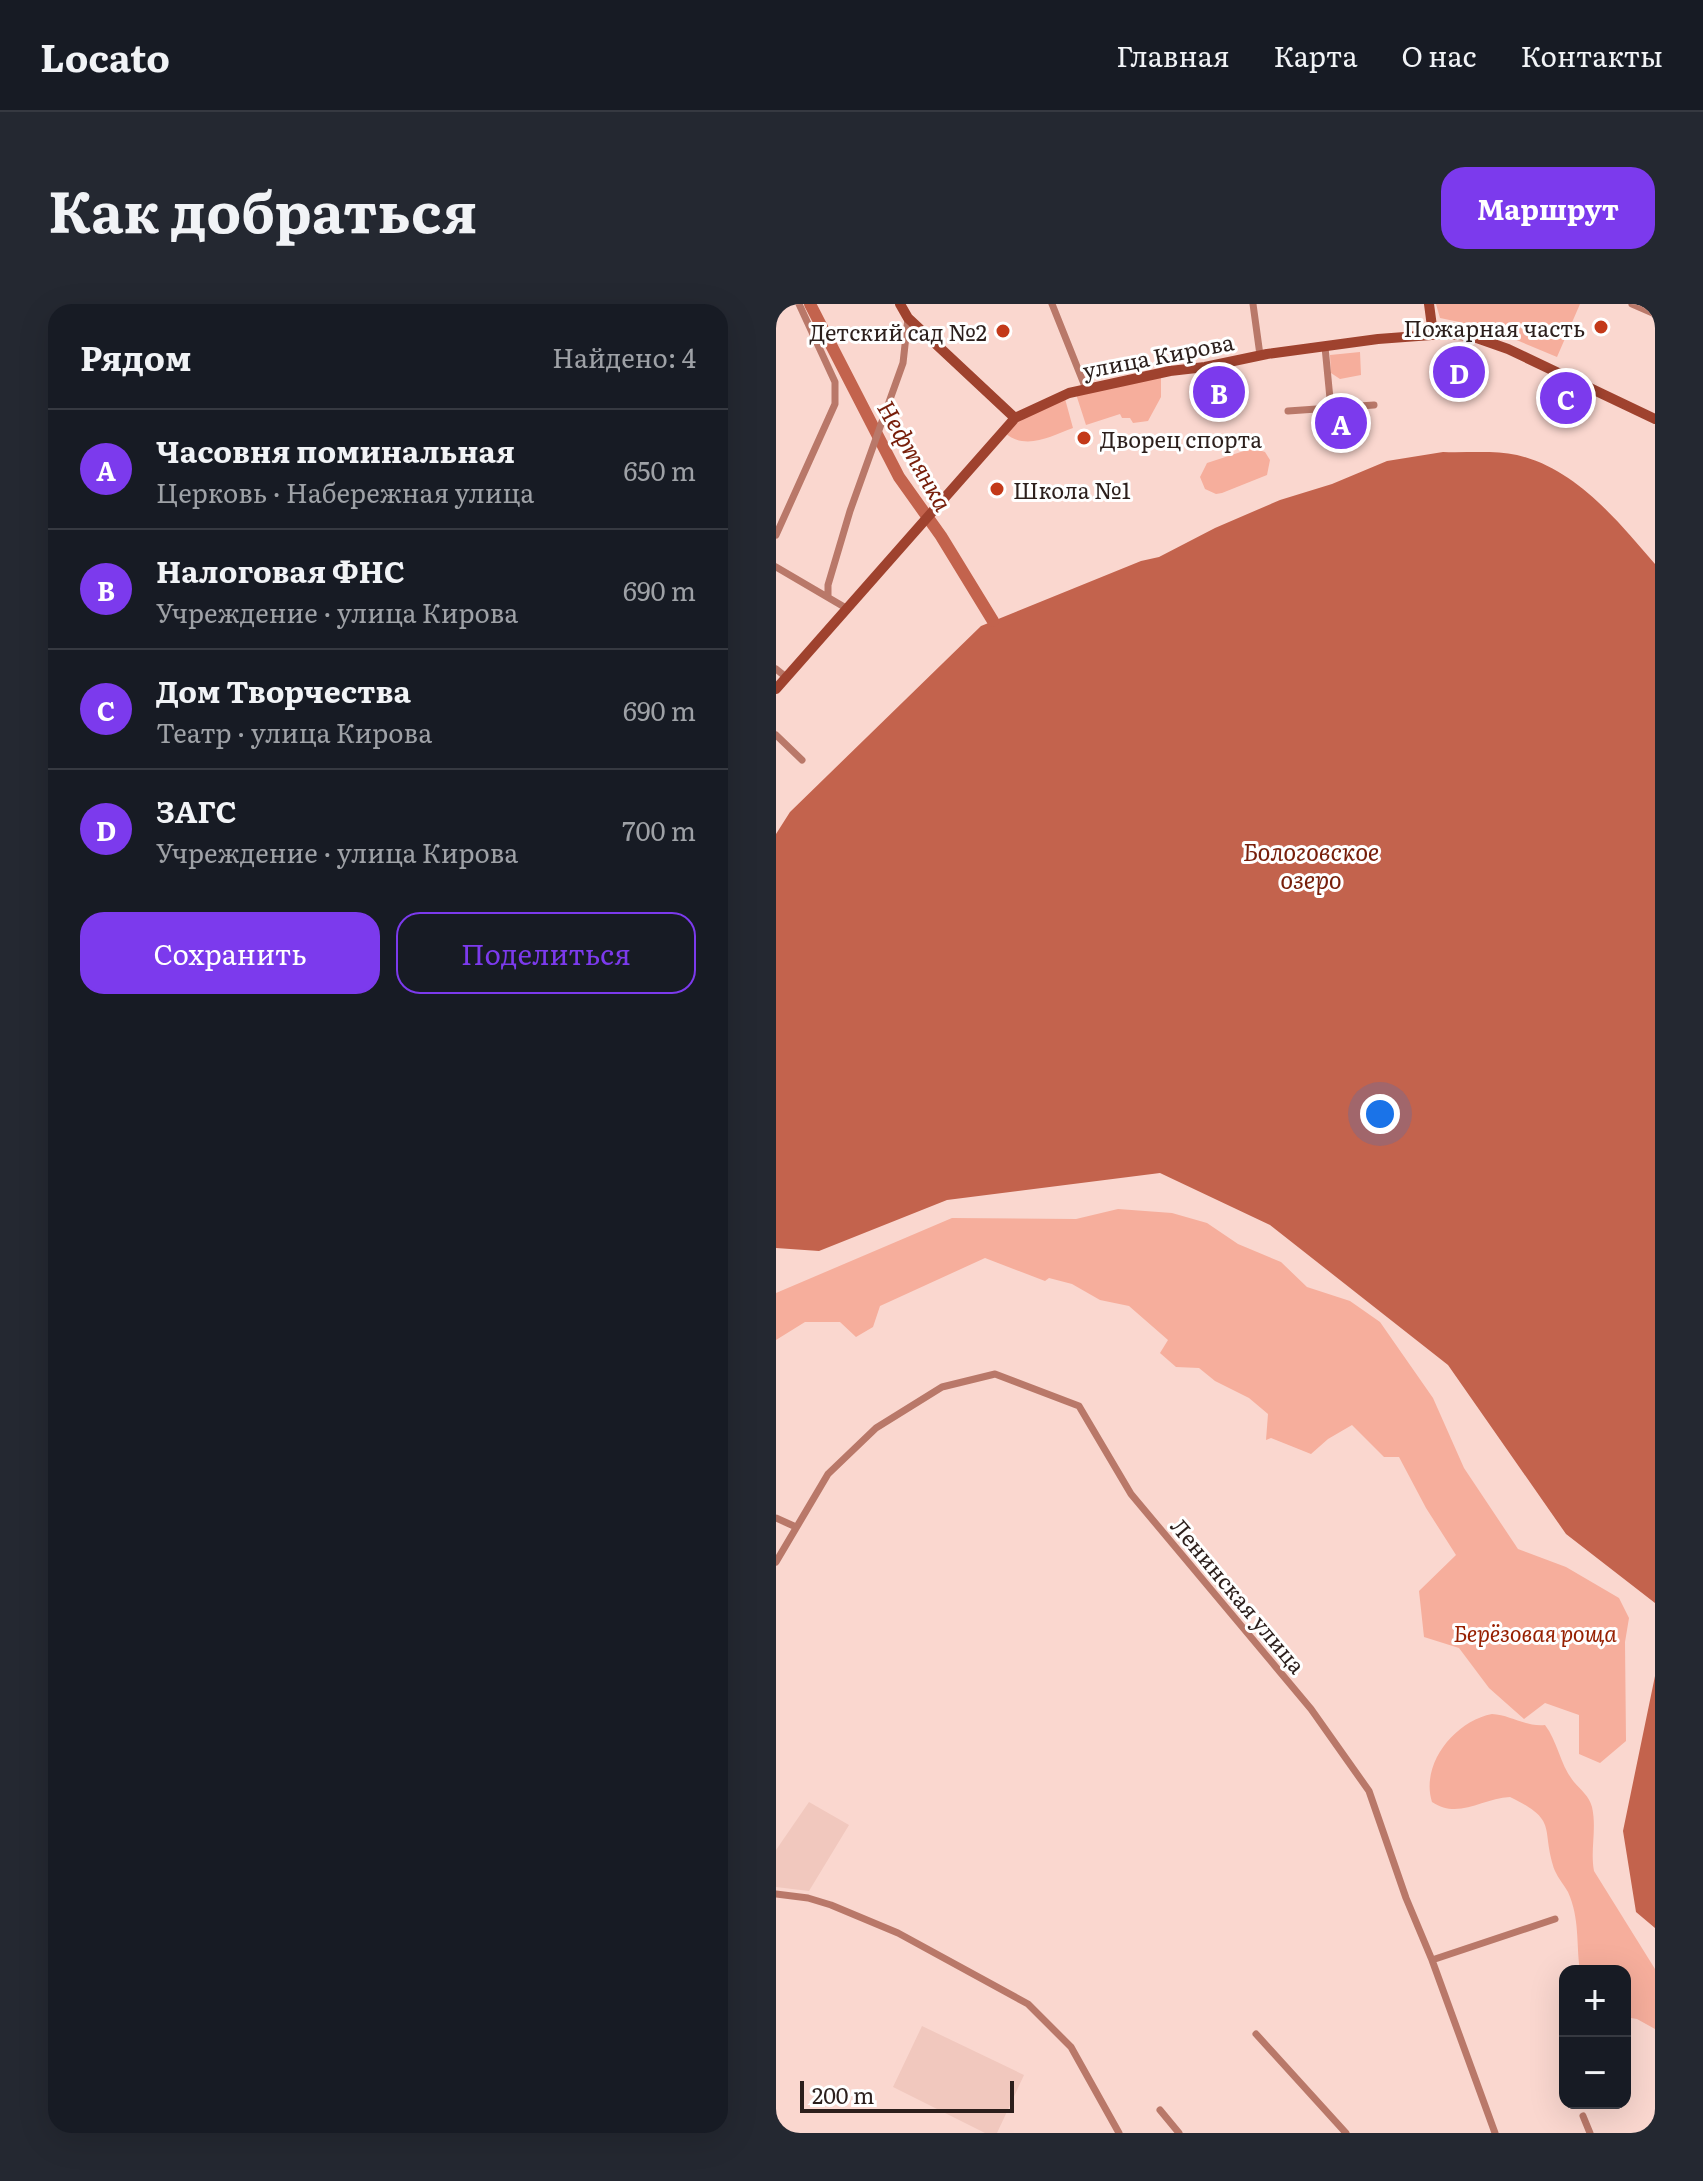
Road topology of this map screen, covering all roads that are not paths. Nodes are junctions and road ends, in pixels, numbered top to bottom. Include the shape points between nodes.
1 (813, 304) edge
2 (1052, 304) edge
3 (1253, 304) edge
4 (1429, 304) edge
5 (1632, 304) edge
6 (800, 306) edge
7 (1644, 306) edge
8 (903, 310) edge
9 (1655, 314) edge
10 (1433, 334) junction
11 (1325, 347) junction
12 (1260, 355) junction
13 (1086, 389) junction
14 (1374, 405) dead end
15 (1331, 409) junction
16 (1288, 411) dead end
17 (1015, 418) junction
18 (1655, 419) edge
19 (776, 535) edge
20 (776, 567) edge
21 (828, 597) junction
22 (846, 608) junction
23 (776, 669) edge
24 (786, 677) junction
25 (776, 689) edge
26 (776, 735) edge
27 (802, 760) dead end
28 (776, 1518) edge
29 (796, 1527) junction
30 (776, 1562) edge
31 (776, 1894) edge
32 (1555, 1919) dead end
33 (1432, 1960) junction
34 (1256, 2034) dead end
35 (1160, 2110) dead end
36 (1583, 2116) dead end
37 (1119, 2133) edge
38 (1179, 2133) edge
39 (1346, 2133) edge
40 (1495, 2133) edge
41 (1590, 2133) edge

1 - 6 street
2 - 13 street
3 - 12 street
4 - 10 main road
5 - 7 street
6 - 19 street via 835,382 835,404
7 - 9 street
8 - 17 main road
8 - 21 street via 903,363 850,511
10 - 11 main road, улица Кирова
10 - 18 main road, улица Кирова via 1471,336 1508,349
11 - 12 main road, улица Кирова
11 - 15 street
12 - 13 main road, улица Кирова
13 - 17 main road, улица Кирова
14 - 15 street
15 - 16 street
17 - 22 main road, улица Кирова
20 - 21 street
21 - 22 street
22 - 24 main road, улица Кирова
23 - 24 street
24 - 25 main road, улица Кирова
26 - 27 street
28 - 29 street
29 - 30 street, Ленинская улица
29 - 33 street, Ленинская улица via 828,1474 876,1428 942,1387 995,1374 1079,1406 1131,1494 1311,1709 1369,1791
31 - 37 street via 831,1905 898,1933 1028,2004 1071,2047
32 - 33 street
33 - 40 street, Ленинская улица
34 - 39 street
35 - 38 street
36 - 41 street

